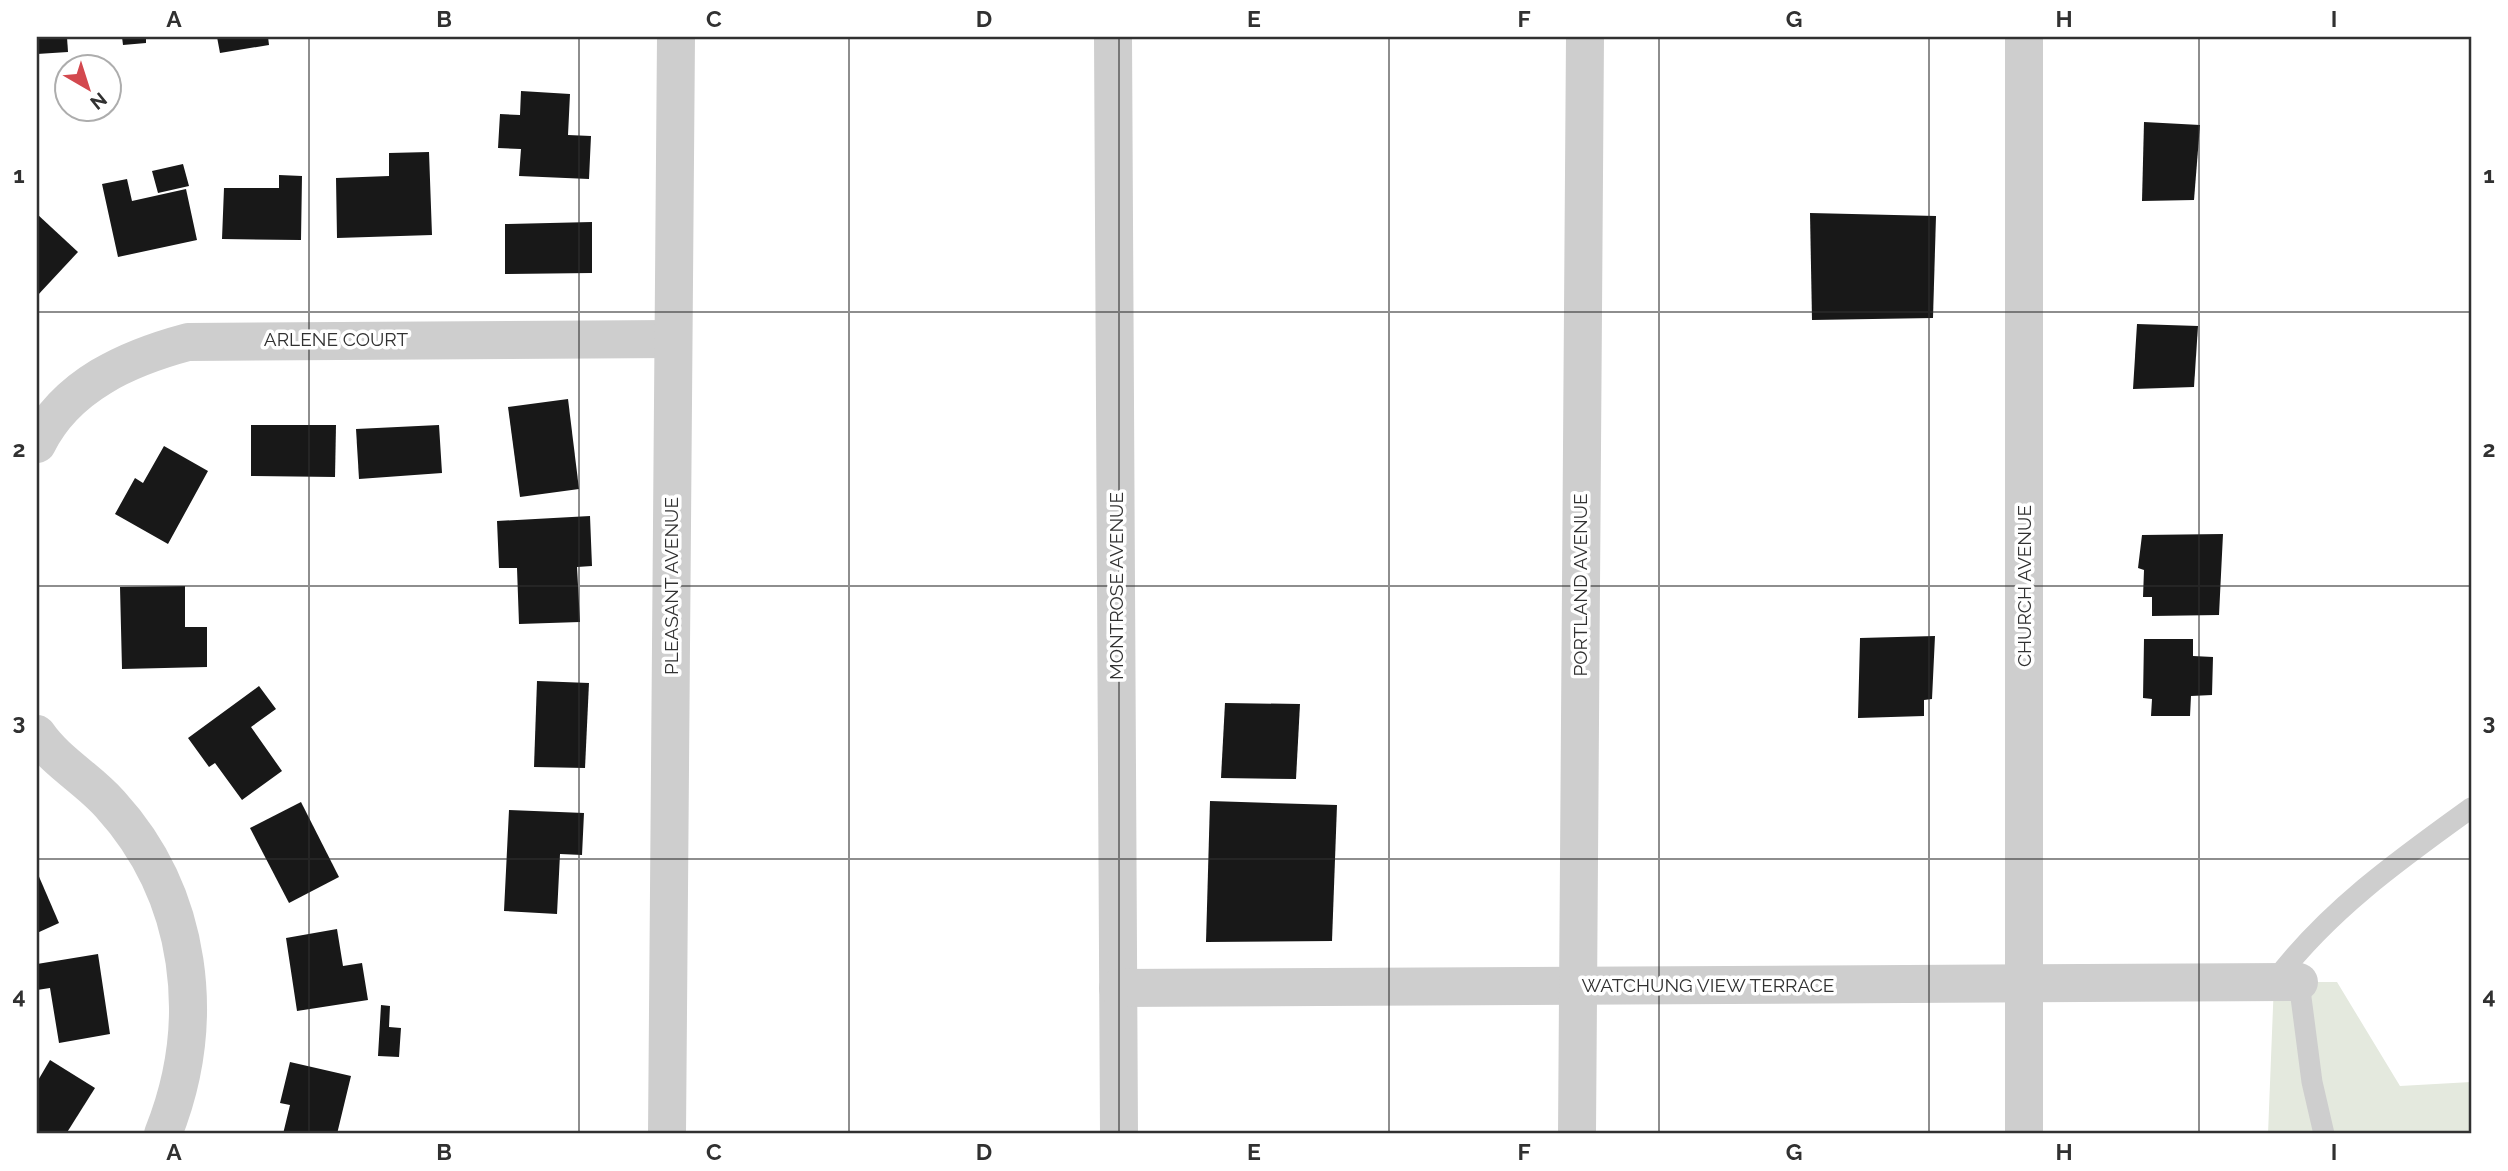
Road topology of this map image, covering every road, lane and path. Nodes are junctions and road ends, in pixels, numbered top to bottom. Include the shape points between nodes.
1 (676, 37) edge
2 (1113, 37) edge
3 (1584, 37) edge
4 (2024, 37) edge
5 (672, 340) junction
6 (37, 444) edge
7 (37, 734) edge
8 (2471, 808) edge
9 (2286, 982) junction
10 (2024, 983) junction
11 (1577, 985) junction
12 (1118, 988) junction
13 (163, 1134) edge
14 (667, 1134) edge
15 (1119, 1134) edge
16 (1577, 1134) edge
17 (2024, 1134) edge
18 (2324, 1134) edge

1 - 5 street, PLEASANT AVENUE
2 - 12 street, MONTROSE AVENUE
3 - 11 street, PORTLAND AVENUE
4 - 10 street, CHURCH AVENUE
5 - 6 street, ARLENE COURT via 188,342 124,362 86,387 68,402
5 - 14 street, PLEASANT AVENUE
7 - 13 street via 131,828 174,913 188,976 189,1019 183,1072
8 - 9 lane via 2387,869 2301,945
9 - 10 street, WATCHUNG VIEW TERRACE
9 - 18 lane
10 - 11 street, WATCHUNG VIEW TERRACE
10 - 17 street, CHURCH AVENUE
11 - 12 street, WATCHUNG VIEW TERRACE
11 - 16 street, PORTLAND AVENUE
12 - 15 street, MONTROSE AVENUE

